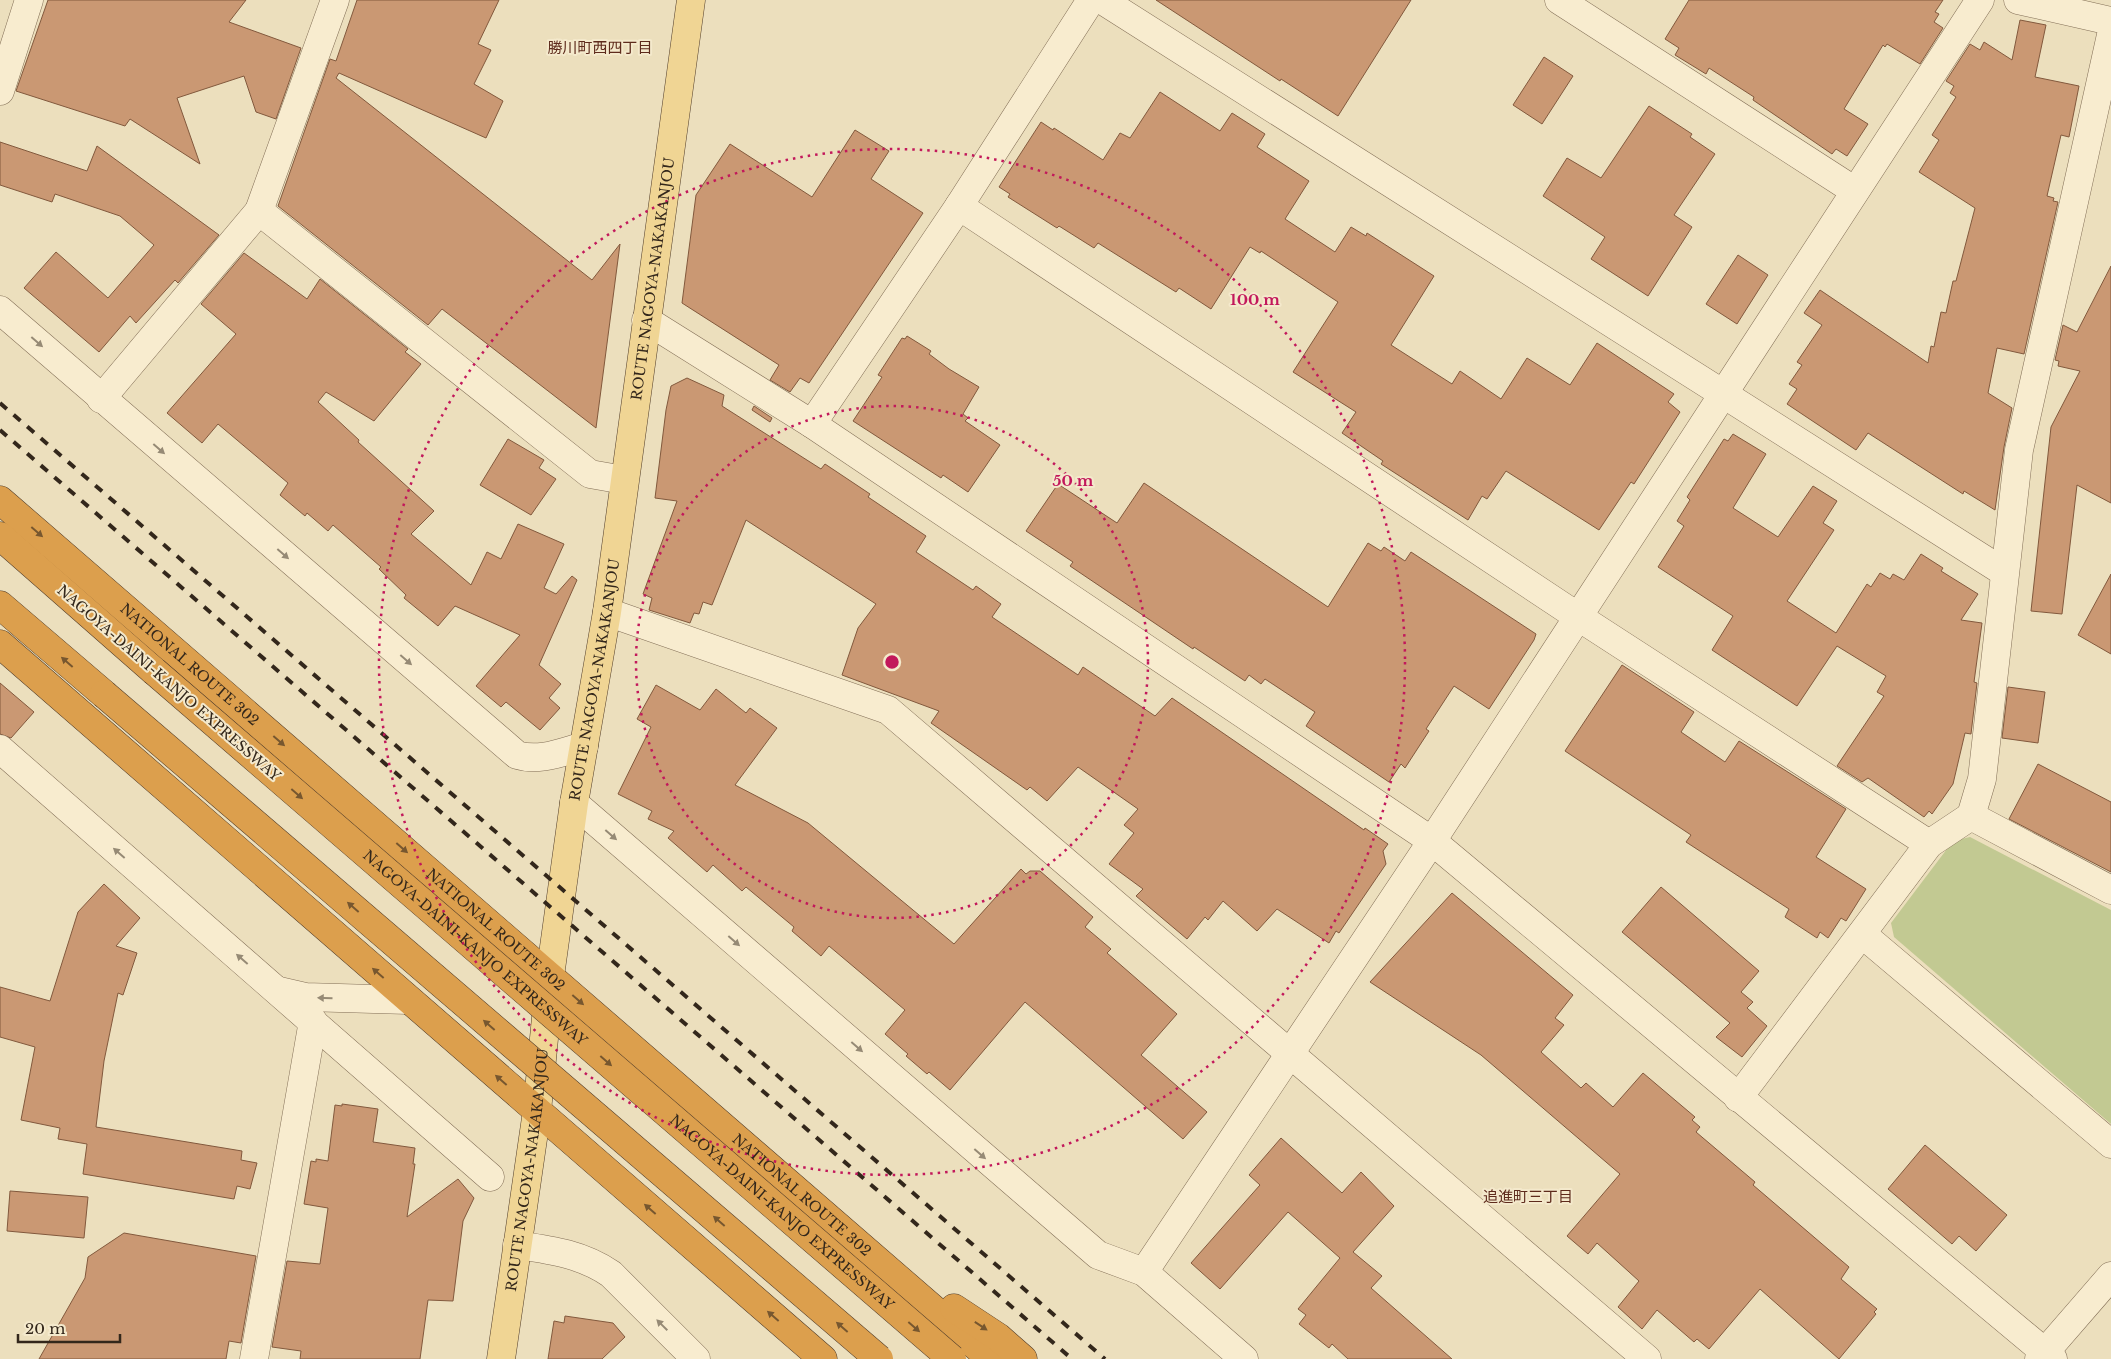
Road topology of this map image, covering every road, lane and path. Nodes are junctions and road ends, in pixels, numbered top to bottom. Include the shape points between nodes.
1 (29, 0) edge
2 (335, 0) edge
3 (691, 0) edge
4 (1091, 0) edge
5 (1102, 0) edge
6 (1559, 0) edge
7 (1980, 0) edge
8 (2018, 0) edge
9 (2111, 21) edge
10 (2111, 35) edge
11 (0, 92) edge
12 (1855, 191) junction
13 (959, 206) junction
14 (259, 211) junction
15 (0, 310) edge
16 (646, 320) junction
17 (1722, 393) junction
18 (101, 399) junction
19 (812, 424) junction
20 (624, 480) junction
21 (0, 500) edge
22 (0, 536) edge
23 (2004, 572) junction
24 (0, 605) edge
25 (607, 612) junction
26 (1577, 616) junction
27 (0, 644) edge
28 (584, 746) junction
29 (0, 749) edge
30 (574, 803) junction
31 (1971, 816) junction
32 (1432, 841) junction
33 (1929, 844) junction
34 (2111, 890) edge
35 (1862, 934) junction
36 (550, 976) junction
37 (279, 991) junction
38 (408, 1000) junction
39 (313, 1021) junction
40 (1291, 1052) junction
41 (1738, 1098) junction
42 (537, 1111) junction
43 (2111, 1144) edge
44 (490, 1177) dead end
45 (853, 1241) junction
46 (517, 1245) junction
47 (1144, 1272) junction
48 (2111, 1276) edge
49 (800, 1349) edge
50 (2045, 1357) edge
51 (254, 1359) edge
52 (501, 1359) edge
53 (696, 1359) edge
54 (823, 1359) edge
55 (879, 1359) edge
56 (952, 1359) edge
57 (991, 1359) edge
58 (1023, 1359) edge
59 (1244, 1359) edge
60 (1647, 1359) edge

1 - 11 street
2 - 14 street
3 - 16 main road, ROUTE NAGOYA-NAKAKANJOU
4 - 13 street
5 - 17 street
6 - 12 street
7 - 12 street
8 - 9 street
10 - 23 street via 2019,450
12 - 17 street
13 - 19 street
13 - 26 street
14 - 18 street
14 - 20 street via 590,474
15 -> 18 street
16 - 19 street
16 - 20 main road, ROUTE NAGOYA-NAKAKANJOU
17 - 23 street
17 - 26 street
18 -> 28 street via 517,755 538,758
19 - 32 street
20 - 25 main road, ROUTE NAGOYA-NAKAKANJOU
21 -> 36 highway, NATIONAL ROUTE 302
22 -> 56 highway, NAGOYA-DAINI-KANJO EXPRESSWAY, bridge
23 - 31 street via 1982,779
55 -> 24 highway, bridge
25 - 28 main road, ROUTE NAGOYA-NAKAKANJOU
25 - 40 street via 888,710
26 - 32 street
26 - 33 street
38 -> 27 highway
28 - 30 main road, ROUTE NAGOYA-NAKAKANJOU
37 -> 29 street
30 - 36 main road, ROUTE NAGOYA-NAKAKANJOU
30 -> 47 street via 1098,1255
31 - 33 street
31 - 34 street
32 - 40 street
32 - 41 street
33 - 35 street
35 - 41 street
35 - 43 street
36 - 42 main road, ROUTE NAGOYA-NAKAKANJOU
36 -> 45 highway, NATIONAL ROUTE 302
38 -> 37 street via 305,997
37 - 39 street
42 -> 38 highway
39 - 44 street
39 - 51 street
40 - 47 street
40 - 60 street
41 - 50 street
42 - 46 main road, ROUTE NAGOYA-NAKAKANJOU
49 -> 42 highway
45 - 57 highway, NATIONAL ROUTE 302
45 -> 58 highway via 998,1337
46 - 52 main road, ROUTE NAGOYA-NAKAKANJOU
53 -> 46 street via 596,1263 574,1254
47 - 59 street
48 - 50 street
49 - 54 highway

